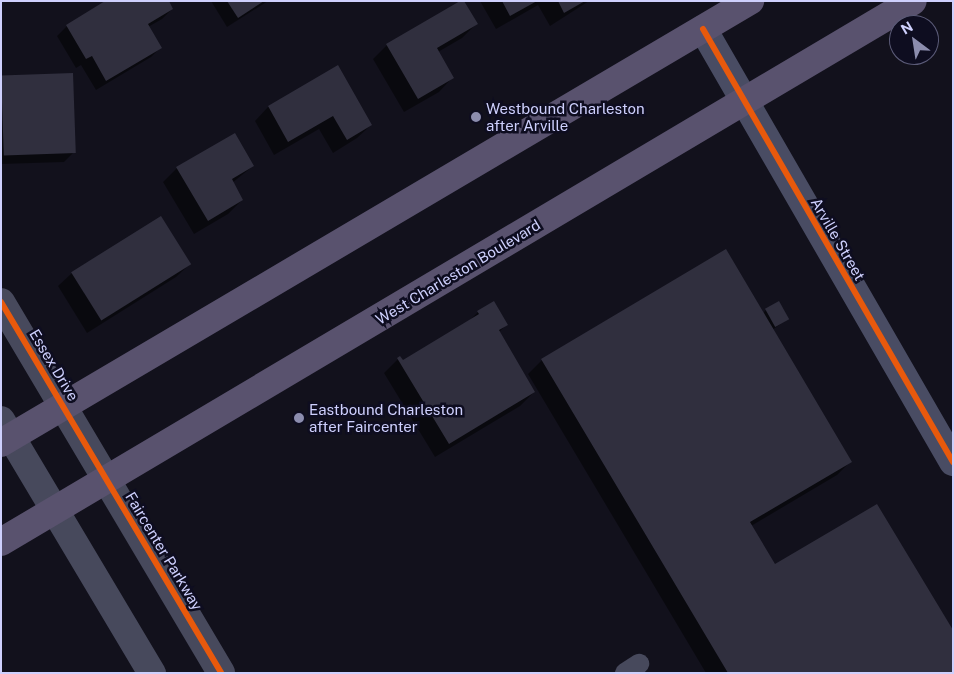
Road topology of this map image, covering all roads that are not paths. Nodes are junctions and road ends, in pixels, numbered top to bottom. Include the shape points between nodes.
1 (750, 1) edge
2 (914, 1) edge
3 (703, 29) junction
4 (744, 102) junction
5 (1, 302) edge
6 (64, 406) junction
7 (5, 433) edge
8 (85, 443) joint
9 (953, 462) edge
10 (107, 480) junction
11 (55, 510) junction
12 (1, 542) edge
13 (152, 673) edge
14 (221, 673) edge

1 - 3 main road
2 - 4 main road, West Charleston Boulevard
3 - 4 street, Arville Street
3 - 6 main road
4 - 9 street, Arville Street
4 - 10 main road, West Charleston Boulevard
5 - 6 street, Essex Drive
6 - 7 main road
6 - 8 street, Essex Drive
7 - 11 street
8 - 10 street, Faircenter Parkway
10 - 11 main road, West Charleston Boulevard
10 - 14 street, Faircenter Parkway
11 - 12 main road, West Charleston Boulevard
11 - 13 street

